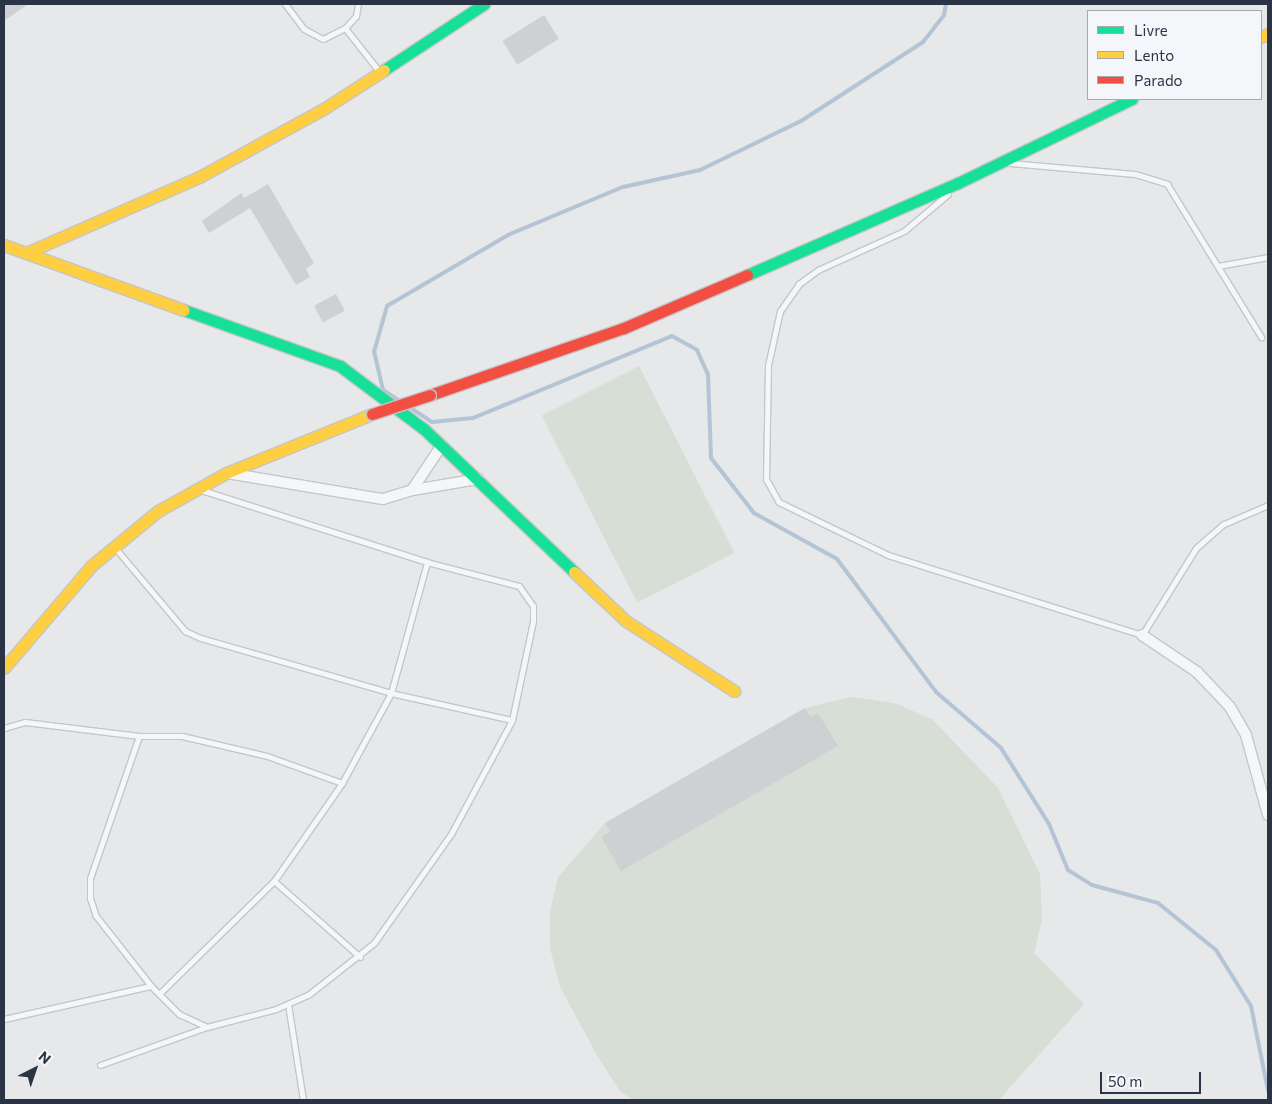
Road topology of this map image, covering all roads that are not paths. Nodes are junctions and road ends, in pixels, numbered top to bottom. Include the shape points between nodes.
1 (285, 4) edge
2 (358, 4) edge
3 (484, 4) edge
4 (345, 28) junction
5 (380, 73) junction
6 (1130, 100) edge
7 (1000, 162) junction
8 (958, 182) junction
9 (4, 245) edge
10 (26, 253) junction
11 (1268, 257) edge
12 (1218, 266) junction
13 (1261, 337) dead end
14 (442, 445) junction
15 (226, 473) junction
16 (478, 479) junction
17 (196, 488) junction
18 (412, 490) junction
19 (1268, 505) edge
20 (114, 547) junction
21 (427, 562) junction
22 (1142, 636) junction
23 (4, 668) edge
24 (734, 691) dead end
25 (392, 693) junction
26 (512, 720) junction
27 (4, 728) edge
28 (139, 736) junction
29 (342, 783) junction
30 (1268, 815) edge
31 (274, 881) junction
32 (360, 957) junction
33 (151, 986) junction
34 (159, 994) junction
35 (288, 1004) junction
36 (4, 1019) edge
37 (207, 1027) junction
38 (100, 1065) dead end
39 (303, 1100) edge

1 - 4 lane via 313,36 323,39
2 - 4 lane via 356,16
3 - 5 street
4 - 5 lane
5 - 10 street via 325,108 201,176
6 - 7 street
7 - 8 street
7 - 12 lane via 1135,174 1167,184
8 - 15 street, bridge via 624,328 372,414
8 - 22 lane via 904,231 805,280 780,311 768,365 770,491 778,502 888,555
9 - 10 street
10 - 14 street via 340,366 393,402
11 - 12 lane
12 - 13 lane
14 - 16 street
14 - 18 street
15 - 17 street
15 - 18 street via 383,499
16 - 18 street
16 - 24 street via 626,621
17 - 20 street
17 - 21 lane
19 - 22 lane via 1224,524 1196,548
20 - 23 street via 91,566
20 - 25 lane via 185,631 220,645
21 - 25 lane
21 - 26 lane via 511,582 527,592 533,621
22 - 30 street via 1196,672 1230,707 1246,735
25 - 26 lane
25 - 29 lane
26 - 32 lane via 451,834 386,928
27 - 28 lane via 25,722
28 - 29 lane via 215,741
28 - 33 lane via 90,878 90,898 96,916
29 - 31 lane
31 - 32 lane
31 - 34 lane
32 - 35 lane
33 - 34 lane
33 - 36 lane
34 - 37 lane via 179,1014
35 - 37 lane
35 - 39 lane
37 - 38 lane

